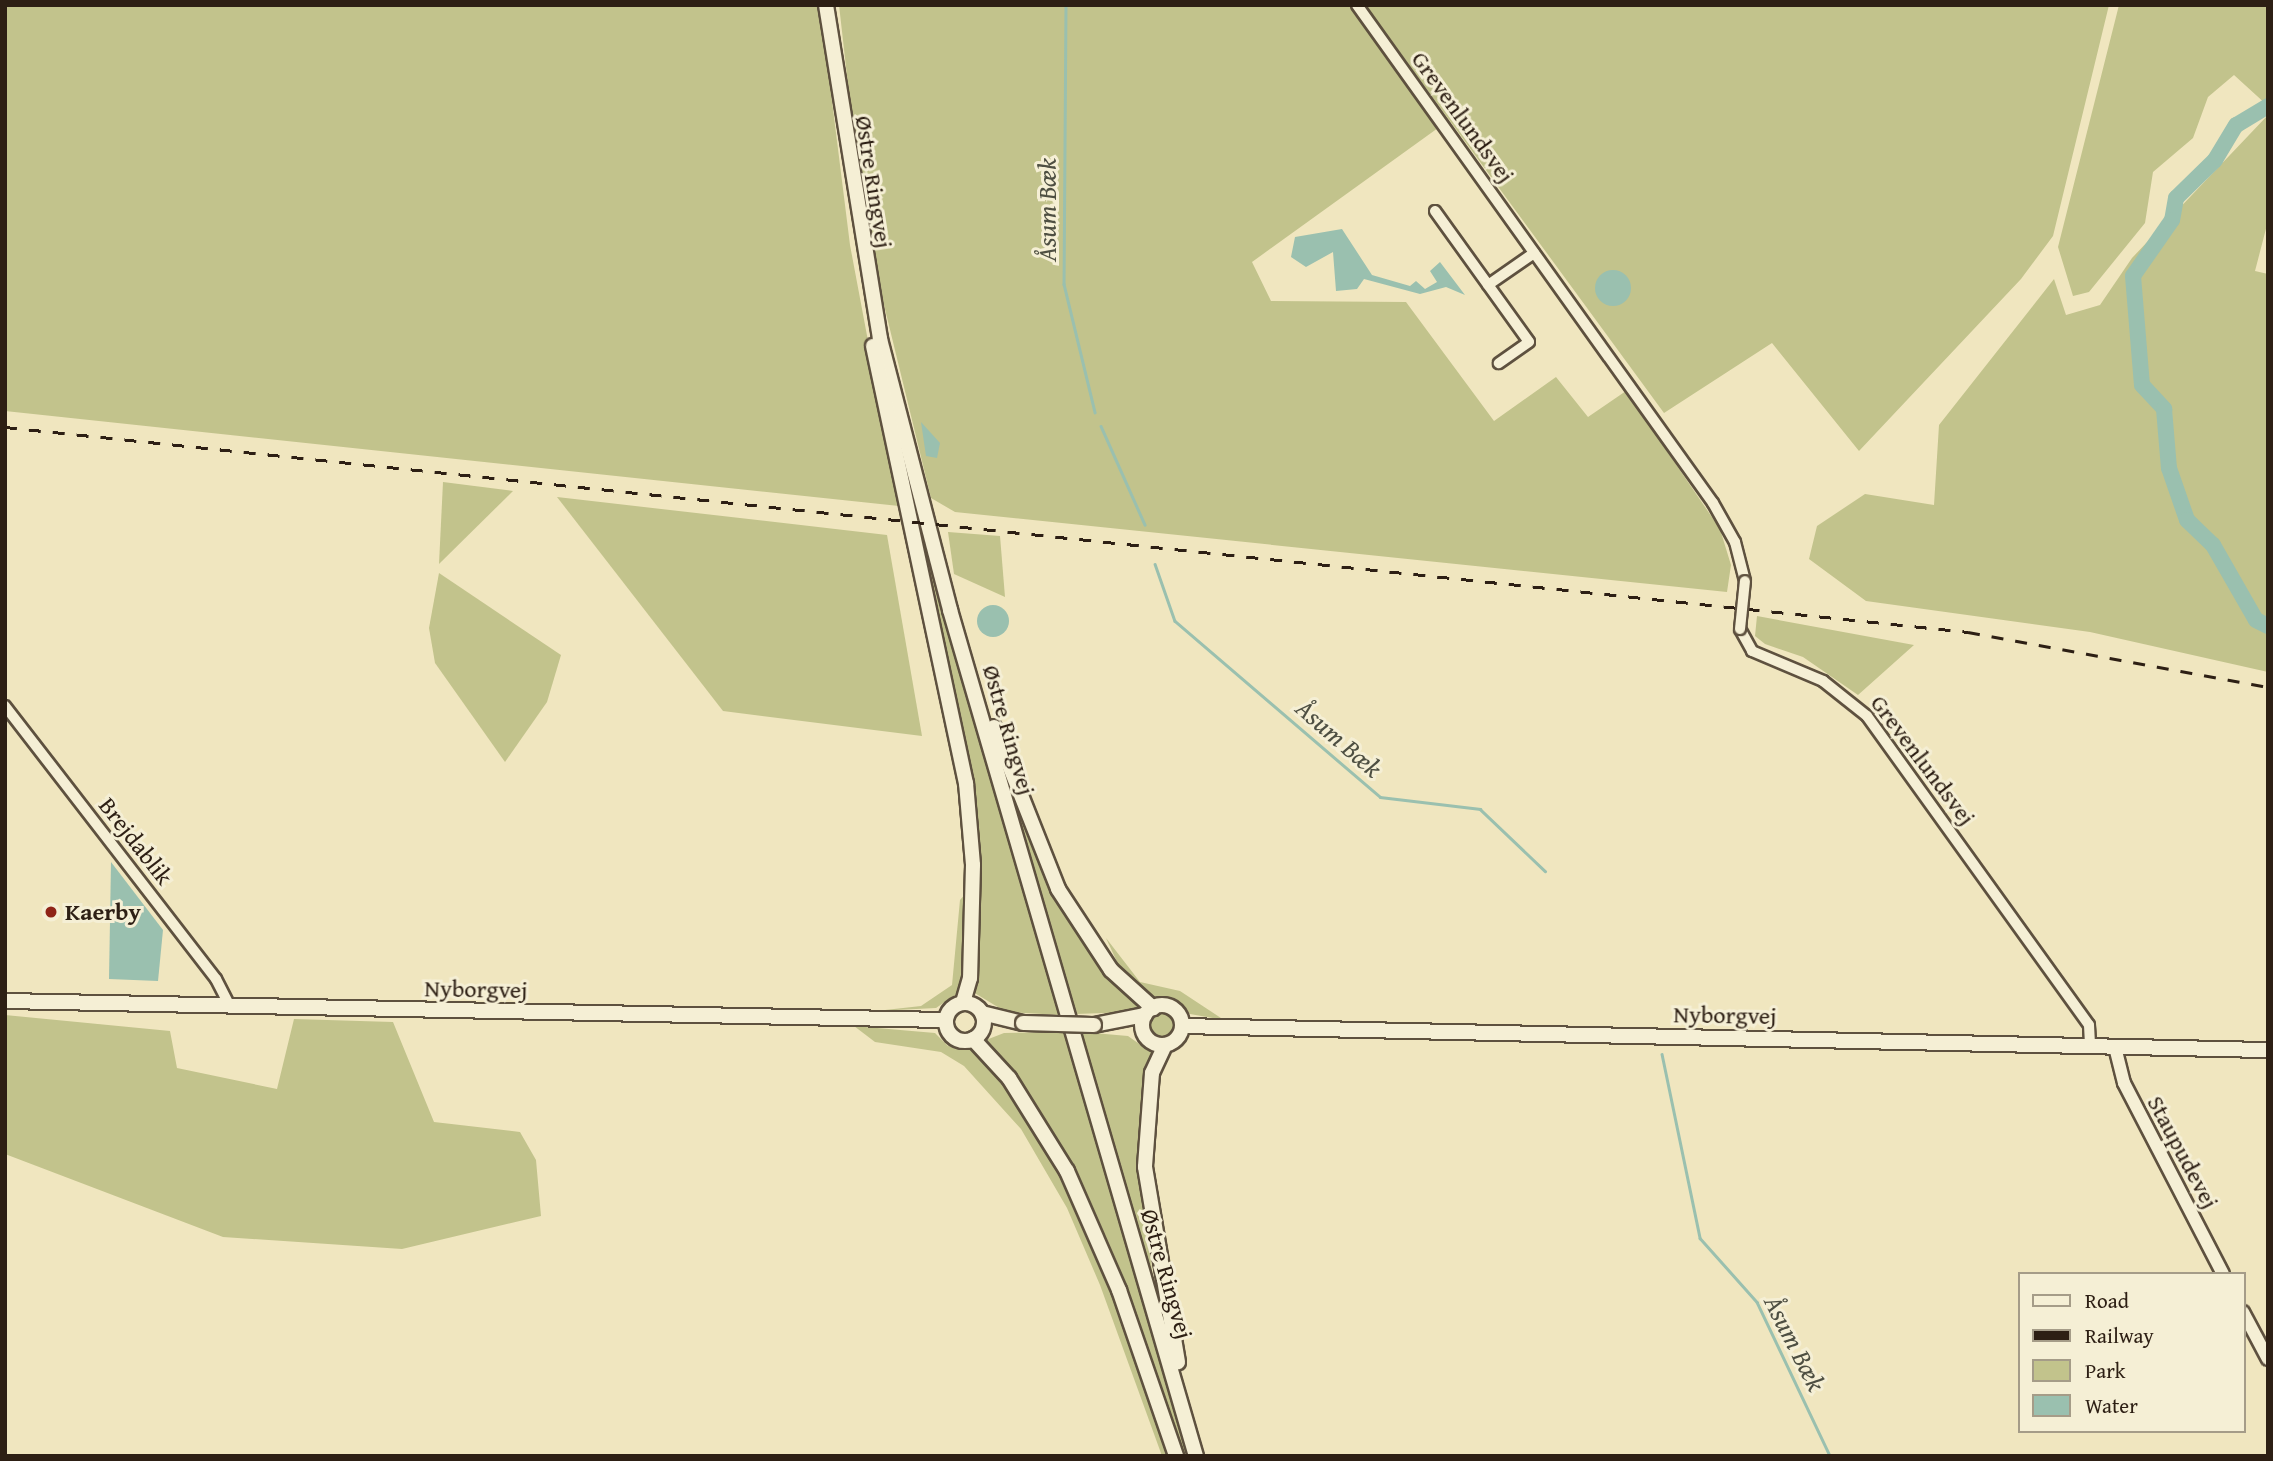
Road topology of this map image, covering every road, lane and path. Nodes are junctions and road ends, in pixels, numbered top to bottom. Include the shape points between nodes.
1 (826, 5) edge
2 (1357, 5) edge
3 (1435, 211) dead end
4 (861, 248) junction
5 (1534, 253) junction
6 (1488, 285) junction
7 (1499, 363) dead end
8 (950, 610) junction
9 (5, 706) edge
10 (5, 1001) edge
11 (963, 1002) junction
12 (229, 1004) junction
13 (1149, 1012) junction
14 (982, 1013) junction
15 (945, 1020) junction
16 (1023, 1023) junction
17 (1094, 1025) junction
18 (1182, 1027) junction
19 (978, 1035) junction
20 (1145, 1035) junction
21 (1165, 1045) junction
22 (2090, 1046) junction
23 (2115, 1047) junction
24 (2268, 1050) edge
25 (2222, 1272) edge
26 (2245, 1316) edge
27 (2268, 1359) edge
28 (1195, 1454) edge
29 (1176, 1456) edge

1 - 4 main road, Østre Ringvej
2 - 5 street, Grevenlundsvej
3 - 6 street
4 - 8 main road, Østre Ringvej
4 - 11 main road via 886,421 966,783 973,865 970,978
5 - 6 street
5 - 22 street, Grevenlundsvej, bridge via 1713,503 1735,542 1745,581 1740,629 1752,651 1823,681 1867,716 2089,1025
6 - 7 street via 1529,342
8 - 13 main road via 1019,801 1058,889 1111,970
8 - 28 main road, Østre Ringvej
9 - 12 street, Brejdablik via 216,979
10 - 12 main road, Nyborgvej
11 - 14 main road
11 - 15 main road
12 - 15 main road, Nyborgvej
13 - 17 main road
13 - 18 main road via 1169,1006
13 - 20 main road
14 - 16 main road
14 - 19 main road
15 - 19 main road via 957,1040
16 - 17 main road, bridge
16 - 19 main road
17 - 20 main road
18 - 21 main road
18 - 22 main road, Nyborgvej
19 - 29 main road via 1067,1171 1119,1290
20 - 21 main road
21 - 28 main road via 1152,1073 1146,1121 1147,1207
22 - 23 main road, Nyborgvej
23 - 24 main road, Nyborgvej
23 - 25 street, Staupudevej via 2123,1083
26 - 27 street

